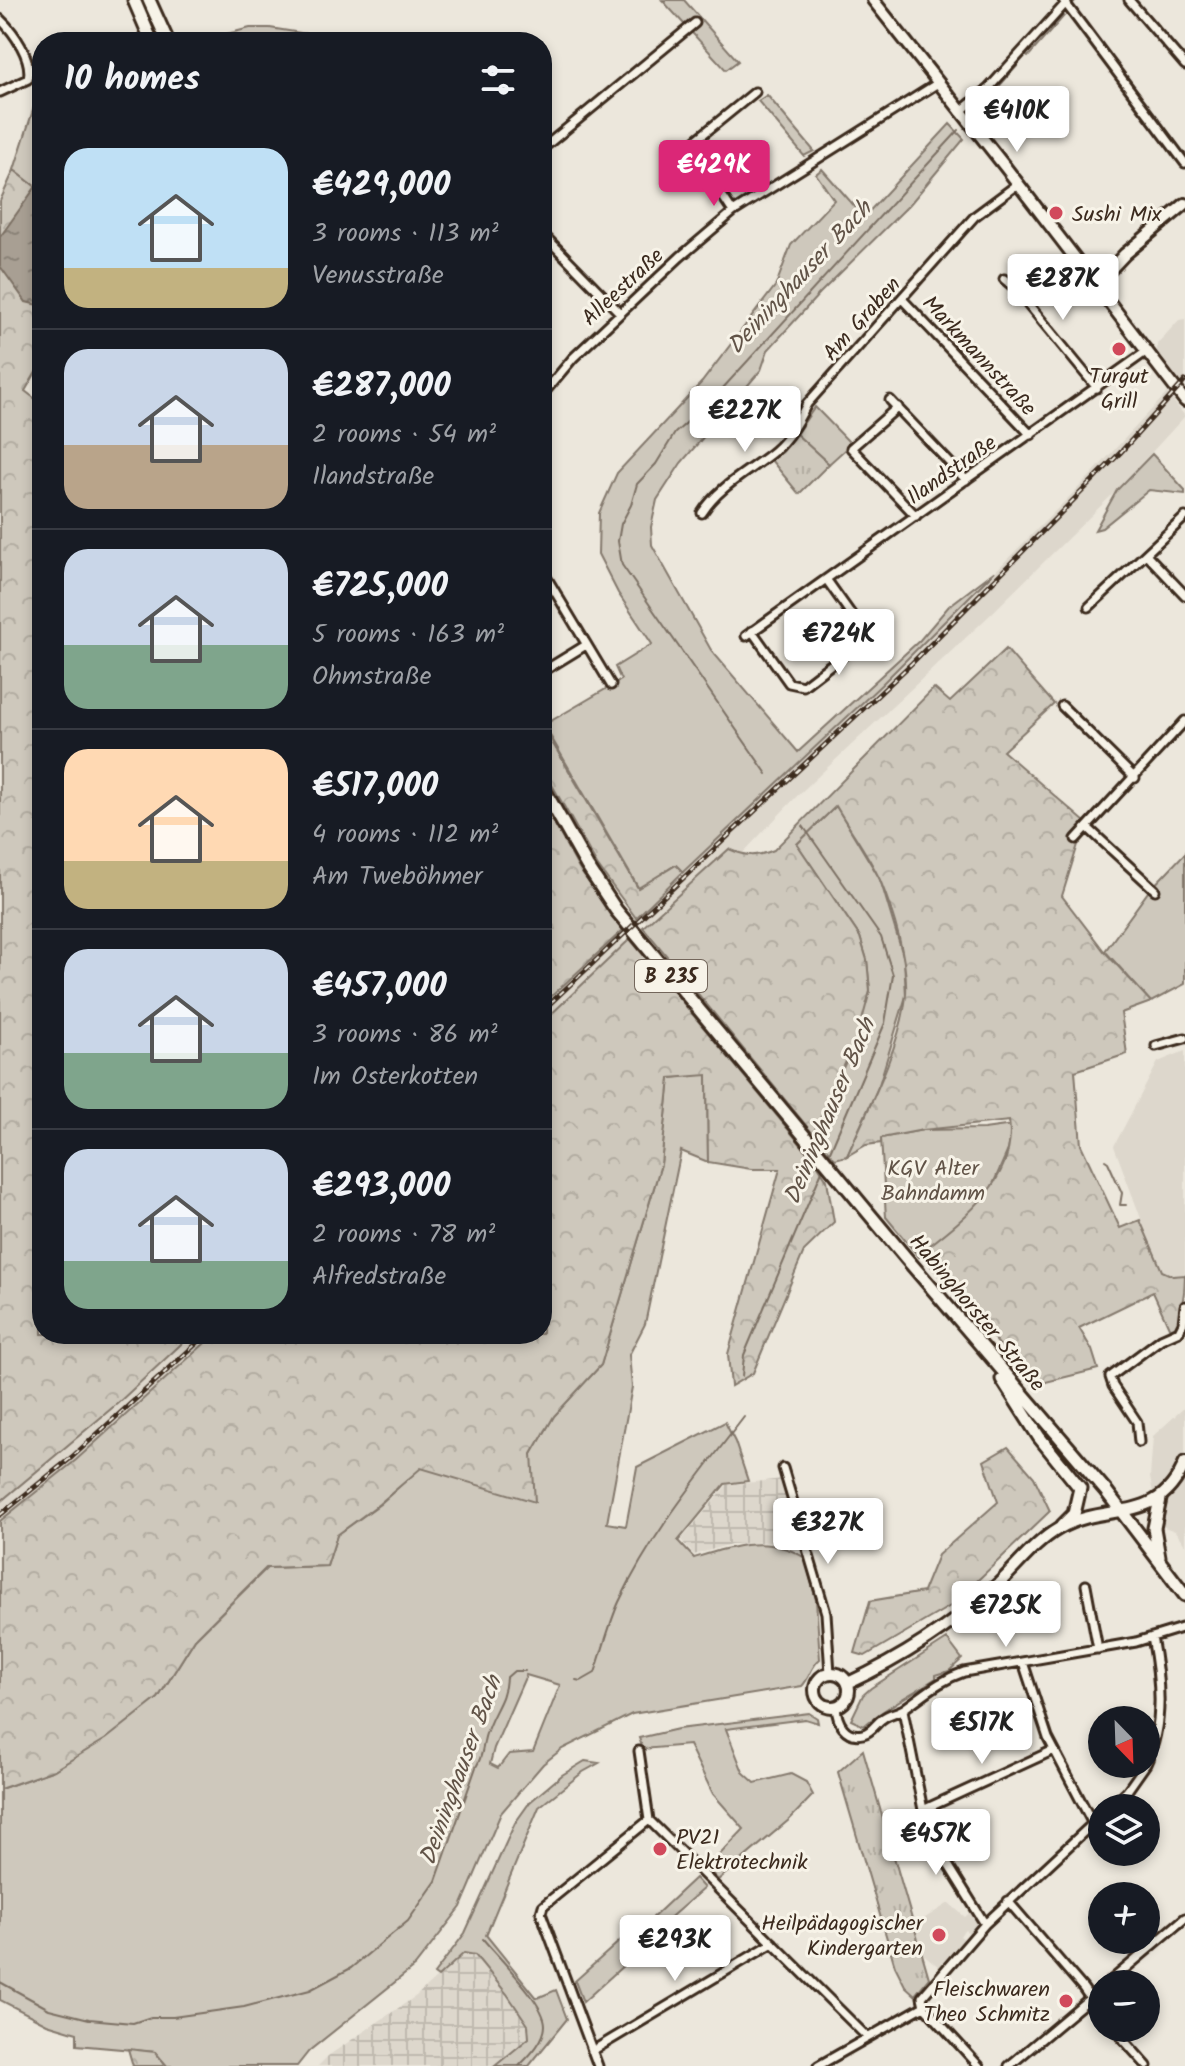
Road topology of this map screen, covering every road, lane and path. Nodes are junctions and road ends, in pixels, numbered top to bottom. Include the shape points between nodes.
1 (134, 0) edge
2 (149, 0) edge
3 (873, 0) edge
4 (1129, 0) edge
5 (1065, 1) edge
6 (0, 19) edge
7 (695, 23) dead end
8 (148, 32) edge
9 (163, 32) edge
10 (1185, 65) edge
11 (938, 83) junction
12 (0, 92) edge
13 (755, 92) dead end
14 (960, 112) junction
15 (552, 141) edge
16 (1185, 163) edge
17 (1018, 184) junction
18 (1185, 204) edge
19 (733, 212) junction
20 (552, 243) edge
21 (1004, 279) dead end
22 (1095, 286) junction
23 (902, 299) junction
24 (620, 313) junction
25 (1147, 351) junction
26 (552, 383) edge
27 (1097, 388) junction
28 (890, 400) dead end
29 (1184, 400) edge
30 (898, 407) junction
31 (1031, 435) junction
32 (966, 480) junction
33 (702, 513) dead end
34 (916, 516) junction
35 (1185, 517) edge
36 (1146, 554) junction
37 (826, 579) junction
38 (552, 587) edge
39 (1185, 595) edge
40 (1089, 607) dead end
41 (586, 645) junction
42 (552, 666) edge
43 (611, 685) dead end
44 (1062, 706) dead end
45 (1183, 727) edge
46 (1135, 778) junction
47 (552, 804) edge
48 (1088, 828) junction
49 (1076, 839) dead end
50 (1155, 890) dead end
51 (1185, 1038) edge
52 (1156, 1046) dead end
53 (1185, 1306) edge
54 (980, 1345) junction
55 (1139, 1442) dead end
56 (1185, 1462) edge
57 (783, 1468) dead end
58 (1160, 1499) junction
59 (1120, 1510) junction
60 (1062, 1526) junction
61 (1159, 1561) junction
62 (1086, 1585) dead end
63 (1185, 1595) edge
64 (1185, 1627) edge
65 (1152, 1637) junction
66 (1098, 1649) junction
67 (1023, 1662) junction
68 (830, 1673) junction
69 (848, 1683) junction
70 (1159, 1706) edge
71 (836, 1707) junction
72 (903, 1710) junction
73 (1054, 1750) junction
74 (639, 1751) dead end
75 (1136, 1778) edge
76 (1124, 1794) edge
77 (923, 1810) junction
78 (1088, 1814) edge
79 (649, 1820) junction
80 (1088, 1826) edge
81 (1008, 1901) junction
82 (1185, 1918) edge
83 (985, 1924) junction
84 (773, 1943) junction
85 (1124, 1970) edge
86 (1088, 1998) edge
87 (1088, 2000) edge
88 (924, 2006) junction
89 (867, 2037) junction
90 (1126, 2042) edge
91 (592, 2051) junction
92 (596, 2065) edge
93 (818, 2066) edge
94 (979, 2066) edge
95 (1009, 2066) edge
96 (1147, 2066) edge

1 - 8 main road
2 - 9 main road
3 - 11 street
4 - 10 street
5 - 14 street via 988,89
5 - 16 street
6 - 12 street via 18,39 30,72 28,79
7 - 15 street
11 - 14 street
11 - 19 street, Alleestraße
13 - 19 street via 687,150
14 - 17 street
17 - 22 street
17 - 23 street, Am Graben via 975,216
18 - 22 street
19 - 24 street, Alleestraße
20 - 24 street
21 - 27 street
22 - 25 street
23 - 31 street, Markmannstraße
23 - 33 street, Am Graben via 807,404 777,449 712,497
24 - 26 street, Alleestraße
25 - 27 street, Ilandstraße
25 - 29 street
27 - 31 street, Ilandstraße
28 - 30 street
30 - 32 street
30 - 34 street via 851,448
31 - 32 street, Ilandstraße
32 - 34 street, Ilandstraße
34 - 37 street, Ilandstraße
35 - 36 street
36 - 39 street
36 - 40 street
37 - 37 street, Ilandstraße via 749,633 789,683 803,686 863,636
38 - 41 street
41 - 42 street
41 - 43 street
44 - 46 street
45 - 46 street
46 - 48 street
47 - 54 main road, Habinghorster Straße / B 235 via 616,910
48 - 49 street
48 - 50 street
51 - 52 street
53 - 55 street via 1179,1331 1110,1377 1137,1422
54 - 59 main road, Habinghorster Straße / B 235
54 - 60 main road via 1039,1437 1080,1488 1074,1514
56 - 58 street via 1176,1483
57 - 68 street via 826,1613
58 - 59 street
58 - 61 main road via 1154,1528
59 - 60 street
59 - 61 main road, Habinghorster Straße / B 235
60 - 69 street via 933,1636
61 - 63 main road, Habinghorster Straße / B 235
62 - 66 street
64 - 65 street
65 - 66 street
65 - 70 street
66 - 67 street
67 - 72 street via 946,1678
67 - 73 street
68 - 69 street
68 - 71 street via 818,1680 815,1693 822,1704
69 - 71 street via 848,1698
71 - 72 street via 843,1729 860,1735
72 - 77 street
73 - 77 street
73 - 78 street
74 - 79 street
75 - 76 street
77 - 83 street via 947,1865
79 - 84 street
79 - 91 street via 541,1913
80 - 81 street
81 - 83 street
81 - 86 street
82 - 85 street
83 - 88 street via 922,1997
84 - 89 street
84 - 91 street
87 - 95 street
88 - 89 street
88 - 94 street
89 - 93 street
90 - 96 street
91 - 92 street

